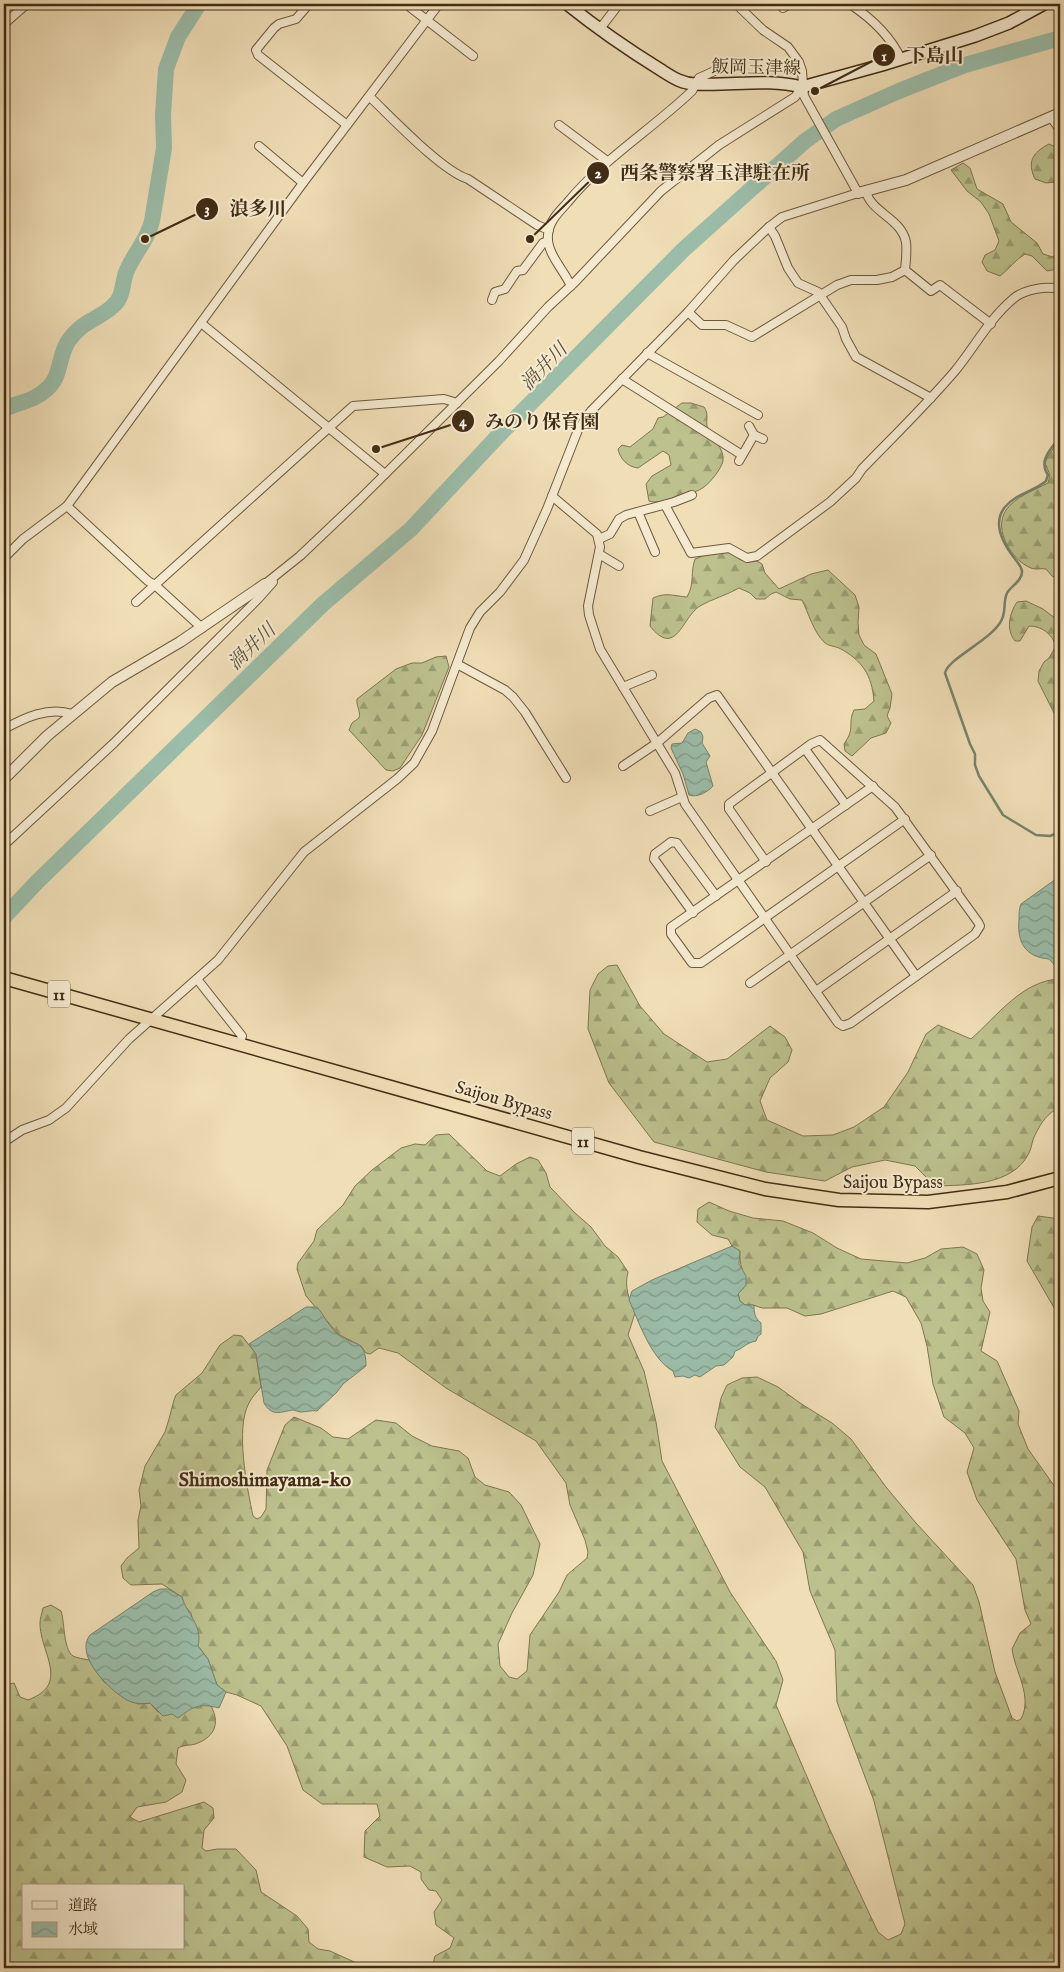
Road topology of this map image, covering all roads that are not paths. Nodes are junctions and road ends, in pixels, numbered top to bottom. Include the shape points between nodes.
1 (27, 4) edge
2 (309, 4) edge
3 (406, 4) edge
4 (439, 4) edge
5 (567, 4) edge
6 (619, 4) edge
7 (736, 4) edge
8 (850, 4) edge
9 (1044, 4) edge
10 (428, 19) junction
11 (4, 24) edge
12 (600, 30) junction
13 (473, 56) dead end
14 (901, 59) junction
15 (721, 68) dead end
16 (696, 84) junction
17 (803, 91) junction
18 (370, 97) junction
19 (1058, 117) edge
20 (347, 125) junction
21 (560, 125) dead end
22 (1060, 130) edge
23 (259, 146) dead end
24 (608, 161) junction
25 (303, 183) junction
26 (862, 192) junction
27 (769, 226) junction
28 (549, 230) junction
29 (548, 241) junction
30 (906, 270) junction
31 (571, 286) junction
32 (1060, 288) edge
33 (819, 295) junction
34 (492, 300) dead end
35 (688, 312) junction
36 (201, 323) junction
37 (991, 324) junction
38 (647, 353) junction
39 (622, 379) junction
40 (930, 398) junction
41 (456, 403) junction
42 (758, 414) dead end
43 (749, 426) dead end
44 (330, 427) junction
45 (754, 435) junction
46 (763, 439) dead end
47 (385, 474) junction
48 (692, 495) dead end
49 (552, 496) junction
50 (665, 505) junction
51 (67, 506) junction
52 (638, 512) junction
53 (599, 539) junction
54 (655, 552) dead end
55 (599, 554) junction
56 (4, 558) edge
57 (620, 566) dead end
58 (282, 570) junction
59 (265, 584) joint
60 (155, 585) junction
61 (136, 602) dead end
62 (202, 628) junction
63 (457, 664) junction
64 (652, 675) dead end
65 (623, 687) junction
66 (72, 714) junction
67 (4, 729) edge
68 (657, 743) junction
69 (805, 748) junction
70 (623, 766) dead end
71 (772, 772) junction
72 (566, 778) dead end
73 (4, 779) edge
74 (873, 786) junction
75 (682, 797) junction
76 (846, 805) junction
77 (650, 811) dead end
78 (905, 819) junction
79 (813, 829) junction
80 (4, 845) edge
81 (931, 855) junction
82 (766, 862) junction
83 (839, 866) junction
84 (738, 881) junction
85 (956, 891) junction
86 (716, 896) junction
87 (864, 902) junction
88 (693, 912) junction
89 (765, 918) junction
90 (890, 938) junction
91 (790, 954) junction
92 (916, 976) junction
93 (4, 978) edge
94 (197, 979) junction
95 (750, 983) dead end
96 (816, 991) junction
97 (150, 1020) junction
98 (239, 1045) junction
99 (4, 1142) edge
100 (1060, 1178) edge

1 - 11 street
2 - 20 street via 296,19 274,28 256,50 258,55
3 - 10 street
4 - 10 street
5 - 12 main road, 飯岡玉津線
6 - 12 street
7 - 17 street via 762,30 788,47 799,62
8 - 14 street via 876,24
9 - 14 main road, 飯岡玉津線 via 996,29
10 - 13 street
10 - 18 street
12 - 16 main road, 飯岡玉津線 via 672,77
14 - 17 main road, 飯岡玉津線
15 - 16 street via 699,78
16 - 17 main road, 飯岡玉津線 via 748,81 790,84
16 - 24 street via 689,95
17 - 26 street via 835,152
17 - 31 street via 703,156 661,191
18 - 20 street
18 - 28 street via 458,176 468,179
19 - 22 street
19 - 26 street via 1032,125 906,180
20 - 25 street
21 - 24 street
23 - 25 street
24 - 28 street via 552,220
25 - 36 street
26 - 27 street via 782,217
26 - 30 street via 902,231 906,242
27 - 33 street via 798,283 815,289
27 - 35 street
28 - 29 street
29 - 31 street
29 - 34 street via 523,270 517,271 504,289 495,292
30 - 33 street via 878,280 851,280
30 - 37 street via 930,291 940,285
31 - 41 street
32 - 37 street via 1020,294
33 - 35 street via 752,337 726,325 702,325
33 - 40 street via 842,327 856,357
35 - 38 street
36 - 44 street
36 - 51 street
37 - 40 street
38 - 39 street
38 - 42 street
39 - 45 street via 740,458
39 - 49 street via 578,430
40 - 50 street via 853,482 757,556 747,558 730,548 691,553
41 - 44 street via 444,399 353,406
41 - 47 street
43 - 45 street
44 - 47 street
44 - 60 street
45 - 46 street
47 - 58 street via 327,532
48 - 50 street
49 - 53 street
49 - 63 street via 524,560 475,619
50 - 52 street
51 - 56 street via 23,539
51 - 60 street
52 - 53 street via 619,519 610,534
52 - 54 street
53 - 55 street
55 - 57 street
55 - 65 street via 589,615 600,649
58 - 59 street
58 - 80 street via 258,599 114,742
59 - 62 street
60 - 61 street
60 - 62 street
62 - 66 street via 112,682
63 - 72 street via 513,697
63 - 94 street via 432,731 414,763 304,852 223,954
64 - 65 street
65 - 68 street
66 - 67 street via 46,712
66 - 73 street
68 - 70 street
68 - 71 street via 709,698 717,695
68 - 75 street via 674,773
69 - 71 street
69 - 74 street via 816,741 824,741
69 - 76 street
71 - 79 street
71 - 82 street via 730,801 728,806
74 - 76 street
74 - 78 street
75 - 77 street
75 - 84 street
76 - 79 street
78 - 81 street
78 - 83 street
79 - 82 street
79 - 83 street
81 - 85 street
81 - 87 street
82 - 84 street
83 - 87 street
83 - 89 street
84 - 86 street
84 - 89 street
85 - 90 street
85 - 92 street via 980,926
86 - 88 street
86 - 88 street via 677,843 671,842 655,854 654,859
87 - 90 street
87 - 91 street
88 - 89 street via 670,931 695,965
89 - 91 street
90 - 92 street
90 - 96 street
91 - 95 street
91 - 96 street
92 - 96 street via 852,1023 843,1026
93 - 97 highway, Saijou Bypass / 11
94 - 97 street
94 - 98 street via 242,1036
97 - 98 highway, Saijou Bypass / 11
97 - 99 street via 66,1108
98 - 100 highway, Saijou Bypass / 11 via 718,1178 799,1195 839,1200 928,1202 1006,1192

